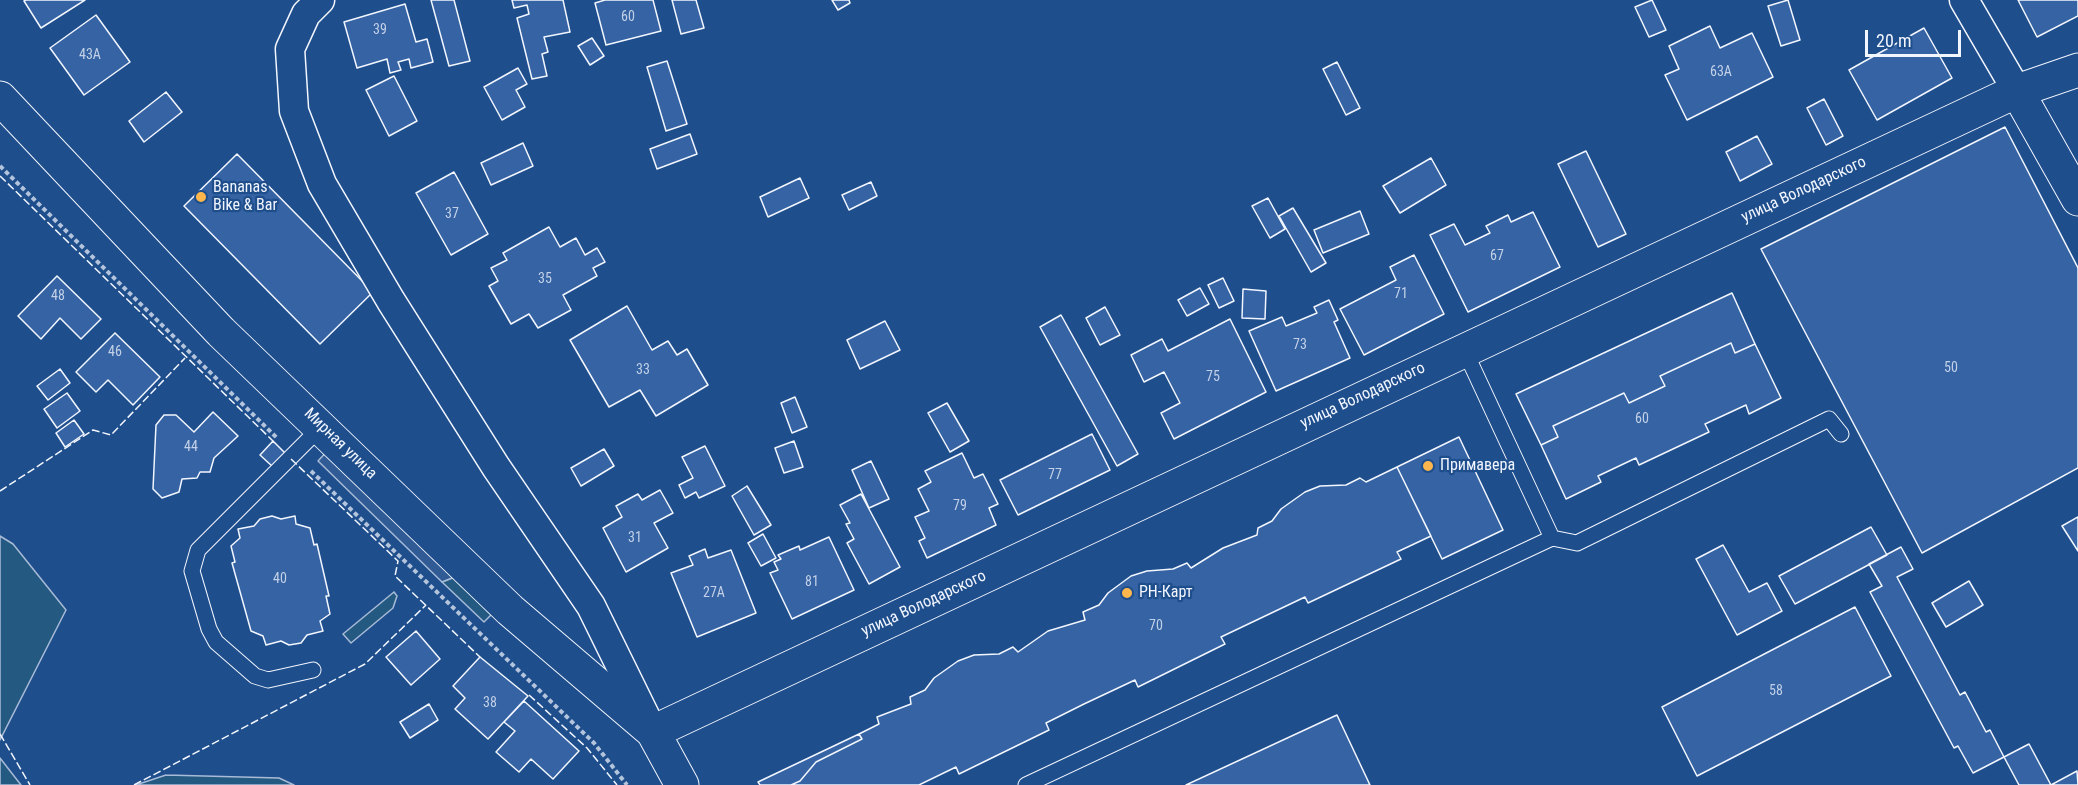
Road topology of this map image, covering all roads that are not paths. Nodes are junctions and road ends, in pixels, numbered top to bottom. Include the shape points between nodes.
1 (320, 0) edge
2 (1964, 0) edge
3 (2078, 70) edge
4 (2017, 91) junction
5 (0, 98) edge
6 (2078, 199) edge
7 (1464, 349) junction
8 (322, 426) junction
9 (1841, 434) dead end
10 (1552, 538) junction
11 (313, 670) dead end
12 (652, 732) junction
13 (682, 785) edge
14 (1026, 785) edge

1 - 12 street via 306,15 290,49 294,111 322,184 391,302 496,467 591,606
2 - 4 street
3 - 4 street, улица Володарского
4 - 6 street
4 - 7 street, улица Володарского
5 - 8 street, Мирная улица via 221,332
7 - 10 lane
7 - 12 street, улица Володарского
8 - 11 lane via 198,550 192,571 216,642 255,676 268,680
8 - 12 street, Мирная улица via 510,610
9 - 10 lane via 1829,419 1577,543
10 - 14 lane
12 - 13 street, Мирная улица

